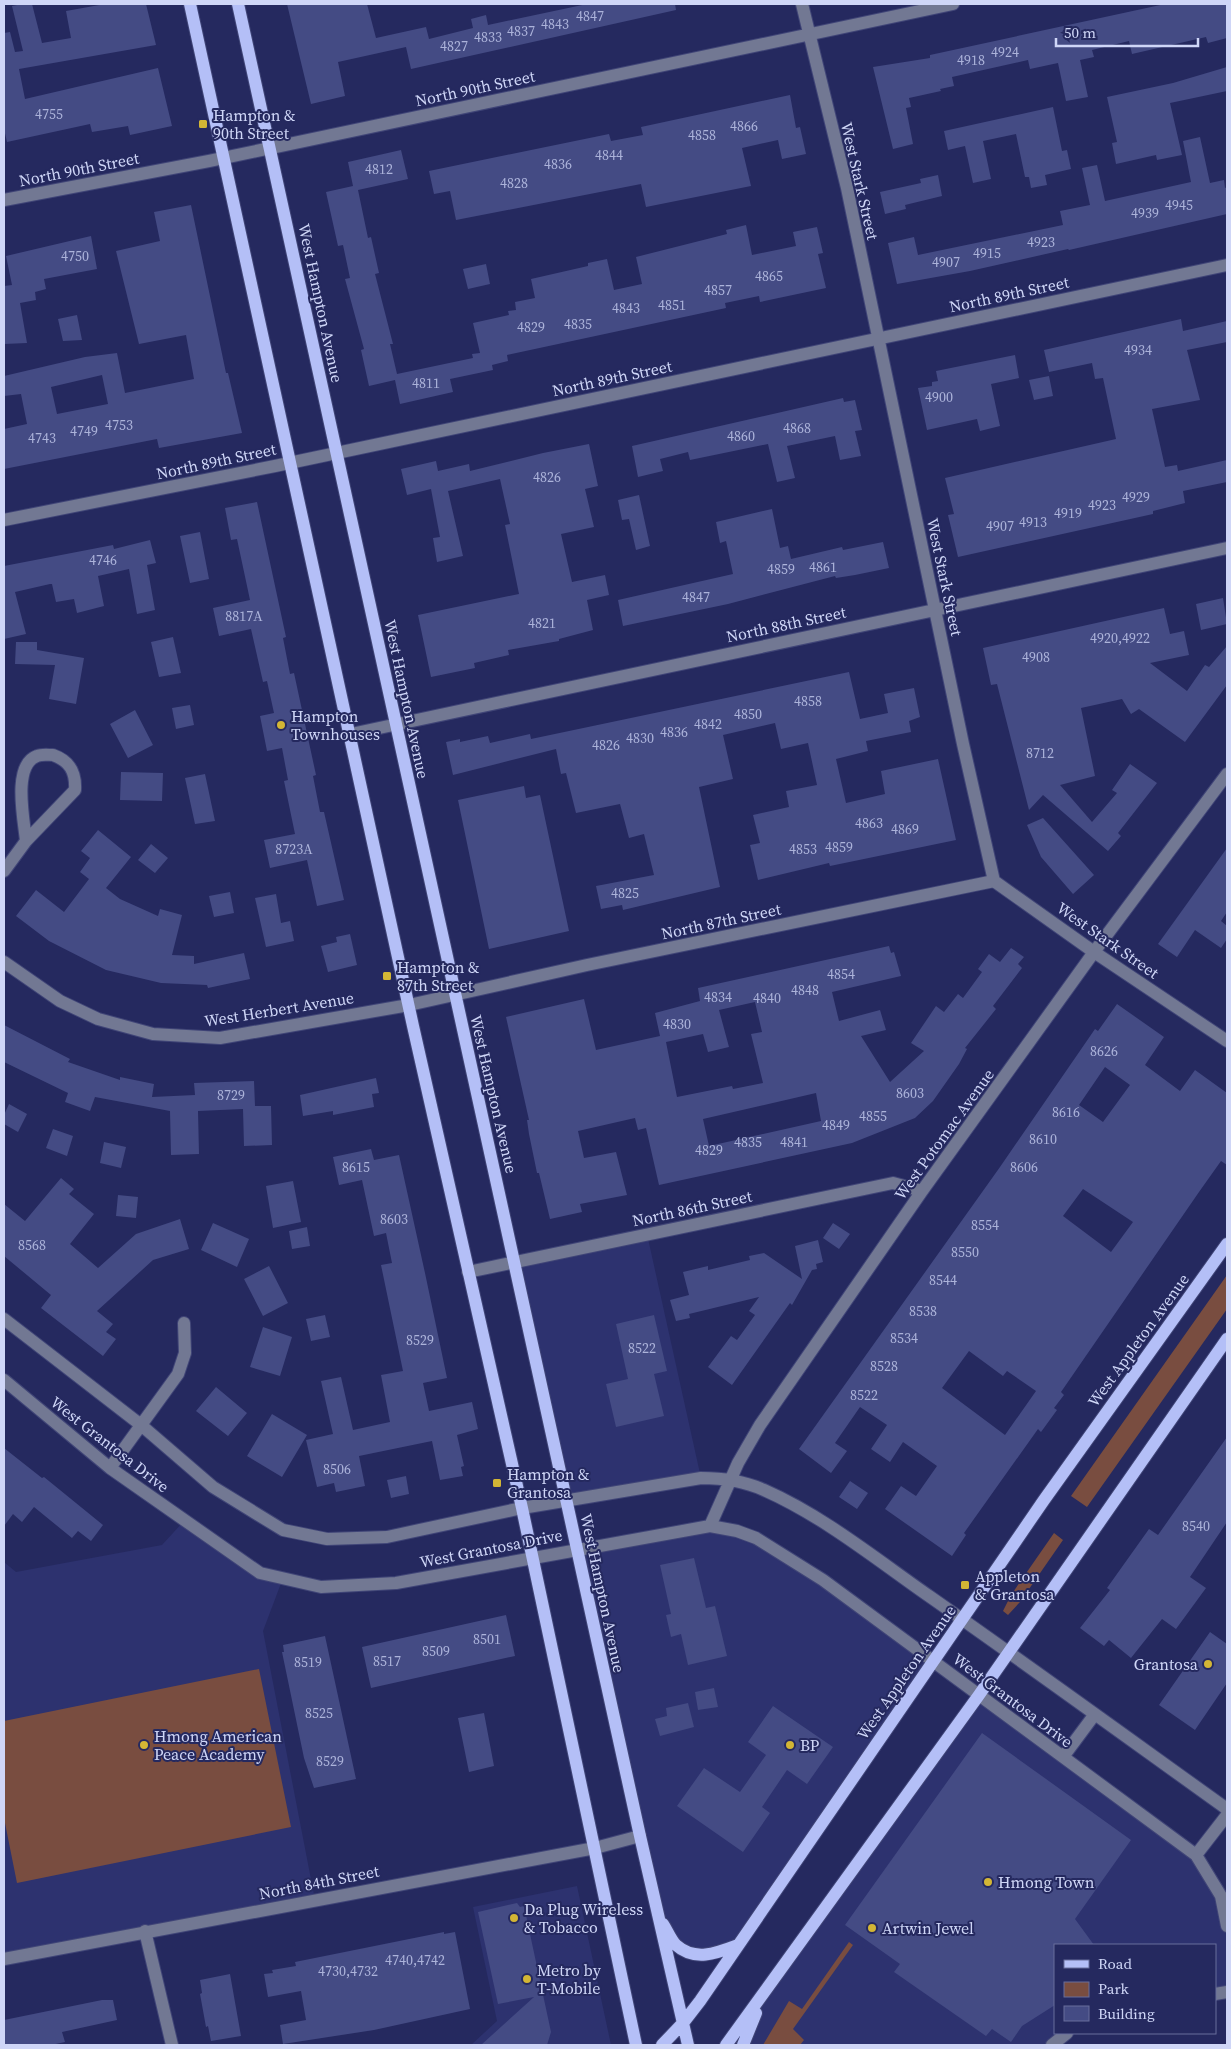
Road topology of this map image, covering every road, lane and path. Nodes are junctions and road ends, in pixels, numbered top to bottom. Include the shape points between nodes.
1 (190, 4) edge
2 (238, 4) edge
3 (802, 4) edge
4 (953, 4) edge
5 (809, 35) junction
6 (270, 148) junction
7 (223, 157) junction
8 (4, 200) edge
9 (1227, 265) edge
10 (878, 339) junction
11 (337, 453) junction
12 (291, 462) junction
13 (4, 520) edge
14 (1227, 548) edge
15 (935, 609) junction
16 (396, 724) junction
17 (351, 734) junction
18 (1227, 774) edge
19 (26, 841) junction
20 (4, 871) edge
21 (994, 881) junction
22 (1094, 952) junction
23 (4, 962) edge
24 (456, 995) junction
25 (408, 1005) junction
26 (1227, 1041) edge
27 (922, 1191) junction
28 (1227, 1244) edge
29 (515, 1261) junction
30 (468, 1272) junction
31 (4, 1319) edge
32 (184, 1323) dead end
33 (1227, 1339) edge
34 (4, 1380) edge
35 (141, 1425) junction
36 (110, 1468) junction
37 (730, 1480) junction
38 (567, 1501) junction
39 (522, 1508) junction
40 (710, 1526) junction
41 (576, 1549) junction
42 (532, 1558) junction
43 (962, 1619) junction
44 (1008, 1651) junction
45 (934, 1661) junction
46 (979, 1695) junction
47 (1095, 1714) junction
48 (1063, 1757) junction
49 (1227, 1809) edge
50 (1227, 1815) edge
51 (640, 1836) junction
52 (595, 1848) junction
53 (1196, 1855) junction
54 (657, 1914) junction
55 (1227, 1926) edge
56 (146, 1931) junction
57 (738, 1945) junction
58 (4, 1959) edge
59 (763, 1996) junction
60 (684, 2023) junction
61 (1066, 2034) edge
62 (172, 2045) edge
63 (636, 2045) edge
64 (662, 2045) edge
65 (688, 2045) edge
66 (726, 2045) edge
67 (743, 2045) edge
68 (1052, 2045) edge

1 - 7 main road
2 - 6 main road, West Hampton Avenue
3 - 5 street, West Stark Street
4 - 5 street, North 90th Street
5 - 6 street, North 90th Street
5 - 10 street, West Stark Street
6 - 7 street, North 90th Street
6 - 11 main road, West Hampton Avenue
7 - 8 street, North 90th Street
7 - 12 main road
9 - 10 street, North 89th Street
10 - 11 street, North 89th Street
10 - 15 street, West Stark Street
11 - 12 street, North 89th Street
11 - 16 main road, West Hampton Avenue
12 - 13 street, North 89th Street
12 - 17 main road
14 - 15 street, North 88th Street
15 - 16 street, North 88th Street
15 - 21 street, West Stark Street
16 - 17 street, North 88th Street
16 - 24 main road, West Hampton Avenue
17 - 25 main road
18 - 22 street, West Potomac Avenue
19 - 19 street via 75,790 76,779 71,766 53,754 37,756 29,761 23,773 21,789
19 - 20 street
21 - 22 street, West Stark Street
21 - 24 street, North 87th Street
22 - 26 street, West Stark Street
22 - 27 street, West Potomac Avenue
23 - 25 street, West Herbert Avenue via 60,1001 98,1019 171,1036 220,1038
24 - 25 street, West Herbert Avenue
24 - 29 main road, West Hampton Avenue
25 - 30 main road
27 - 29 street, North 86th Street via 893,1183
27 - 37 street, West Potomac Avenue via 760,1425
28 - 43 main road, West Appleton Avenue
29 - 30 street, North 86th Street
29 - 38 main road, West Hampton Avenue
30 - 39 main road
31 - 35 street, West Grantosa Drive
32 - 35 street via 185,1353 178,1374
33 - 44 main road
34 - 36 street, West Grantosa Drive
35 - 36 street
35 - 39 street, West Grantosa Drive via 213,1487 283,1530 326,1540 387,1537
36 - 42 street, West Grantosa Drive via 260,1573 321,1587 396,1583
37 - 38 street, West Grantosa Drive via 701,1478
37 - 40 street, West Potomac Avenue
37 - 43 street, West Grantosa Drive via 781,1498
38 - 39 street, West Grantosa Drive
38 - 41 main road, West Hampton Avenue
39 - 42 main road
40 - 41 street, West Grantosa Drive
40 - 45 street, West Grantosa Drive via 756,1538 784,1554
41 - 42 street, West Grantosa Drive
41 - 51 main road, West Hampton Avenue
42 - 52 main road
43 - 44 street, West Grantosa Drive
43 - 45 main road, West Appleton Avenue
44 - 46 main road
44 - 47 street, West Grantosa Drive
45 - 46 street, West Grantosa Drive
45 - 57 main road, West Appleton Avenue
46 - 48 street, West Grantosa Drive
46 - 59 main road
47 - 48 street
47 - 49 street, West Grantosa Drive
48 - 53 street, West Grantosa Drive
50 - 53 street
51 - 52 street, North 84th Street
51 - 54 main road, West Hampton Avenue
52 - 56 street, North 84th Street
52 - 63 main road
53 - 55 street, West Grantosa Drive via 1221,1896
54 - 57 main road via 676,1945 698,1955 717,1953
54 - 60 main road, West Hampton Avenue
56 - 58 street, North 84th Street
56 - 62 street
57 - 60 main road, West Appleton Avenue
59 - 66 main road
59 - 67 main road
60 - 64 main road, West Appleton Avenue
60 - 65 main road, West Hampton Avenue
61 - 68 street

